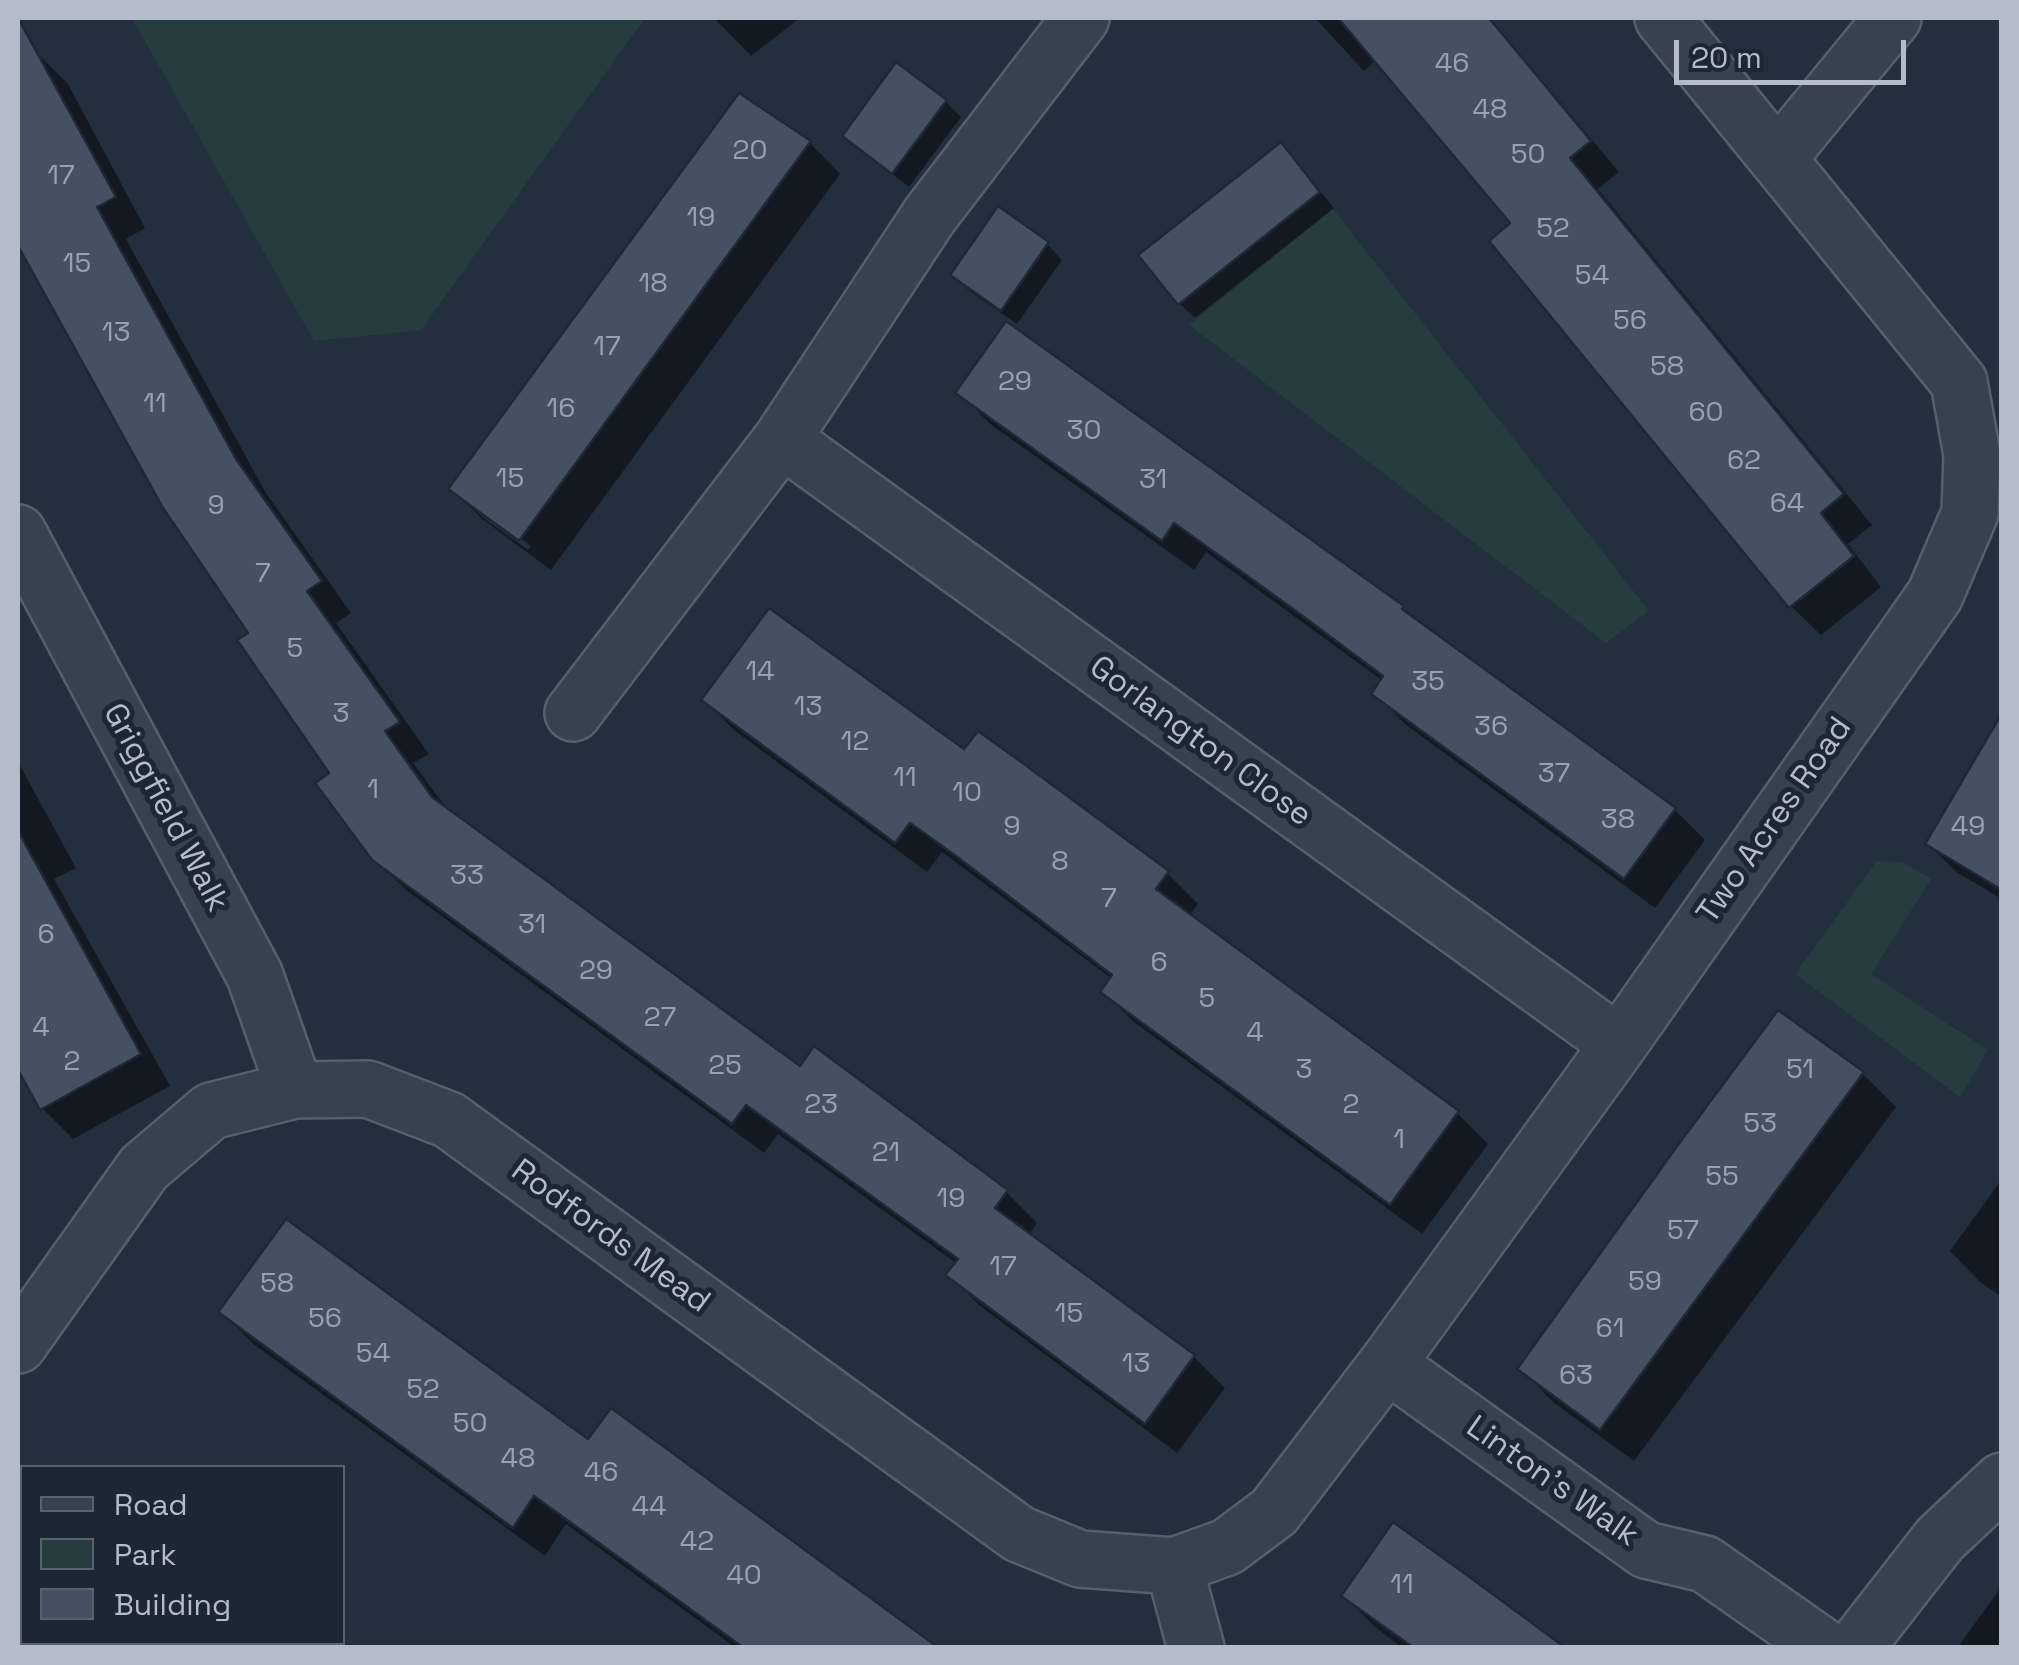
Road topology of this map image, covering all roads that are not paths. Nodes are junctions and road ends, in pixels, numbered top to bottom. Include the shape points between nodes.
1 (1080, 18) edge
2 (1663, 18) edge
3 (1893, 18) edge
4 (1778, 158) junction
5 (782, 440) junction
6 (18, 533) edge
7 (573, 713) dead end
8 (1619, 1044) junction
9 (294, 1090) junction
10 (18, 1345) edge
11 (1387, 1364) junction
12 (2002, 1481) edge
13 (1174, 1566) junction
14 (1196, 1648) edge
15 (1825, 1648) edge
16 (1856, 1648) edge

1 - 5 street via 930,215
2 - 4 street, Two Acres Road
3 - 4 street
4 - 8 street, Two Acres Road via 1959,382 1972,455 1970,513 1935,595
5 - 7 street
5 - 8 street, Gorlangton Close
6 - 9 street, Griggfield Walk via 255,976
8 - 11 street, Two Acres Road
9 - 10 street, Rodfords Mead via 211,1111 144,1168
9 - 13 street, Rodfords Mead via 368,1089 448,1120 1019,1534 1080,1559
11 - 13 street, Two Acres Road via 1274,1512 1227,1547
11 - 15 street, Linton's Walk via 1646,1550 1704,1564
12 - 16 street via 1940,1539
13 - 14 street

